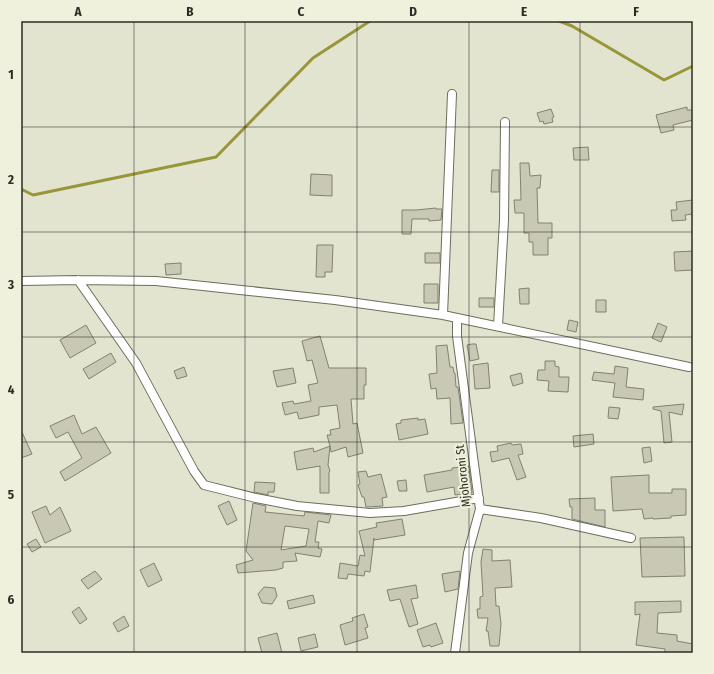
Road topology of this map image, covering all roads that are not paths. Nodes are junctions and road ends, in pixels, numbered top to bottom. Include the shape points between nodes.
1 (452, 94) dead end
2 (505, 122) dead end
3 (78, 280) junction
4 (21, 281) edge
5 (443, 315) junction
6 (457, 318) junction
7 (498, 326) junction
8 (689, 367) dead end
9 (479, 498) junction
10 (480, 509) junction
11 (631, 538) dead end
12 (455, 653) edge

1 - 5 street
2 - 7 street via 504,220
3 - 4 street
3 - 5 street via 156,281 335,300
3 - 9 street via 136,363 204,485 297,506 370,513
5 - 6 street
6 - 7 street
6 - 9 street, Mjohoroni St via 457,336
7 - 8 street
9 - 10 street, Mjohoroni St
10 - 11 street via 541,518
10 - 12 street, Mjohoroni St via 468,553

